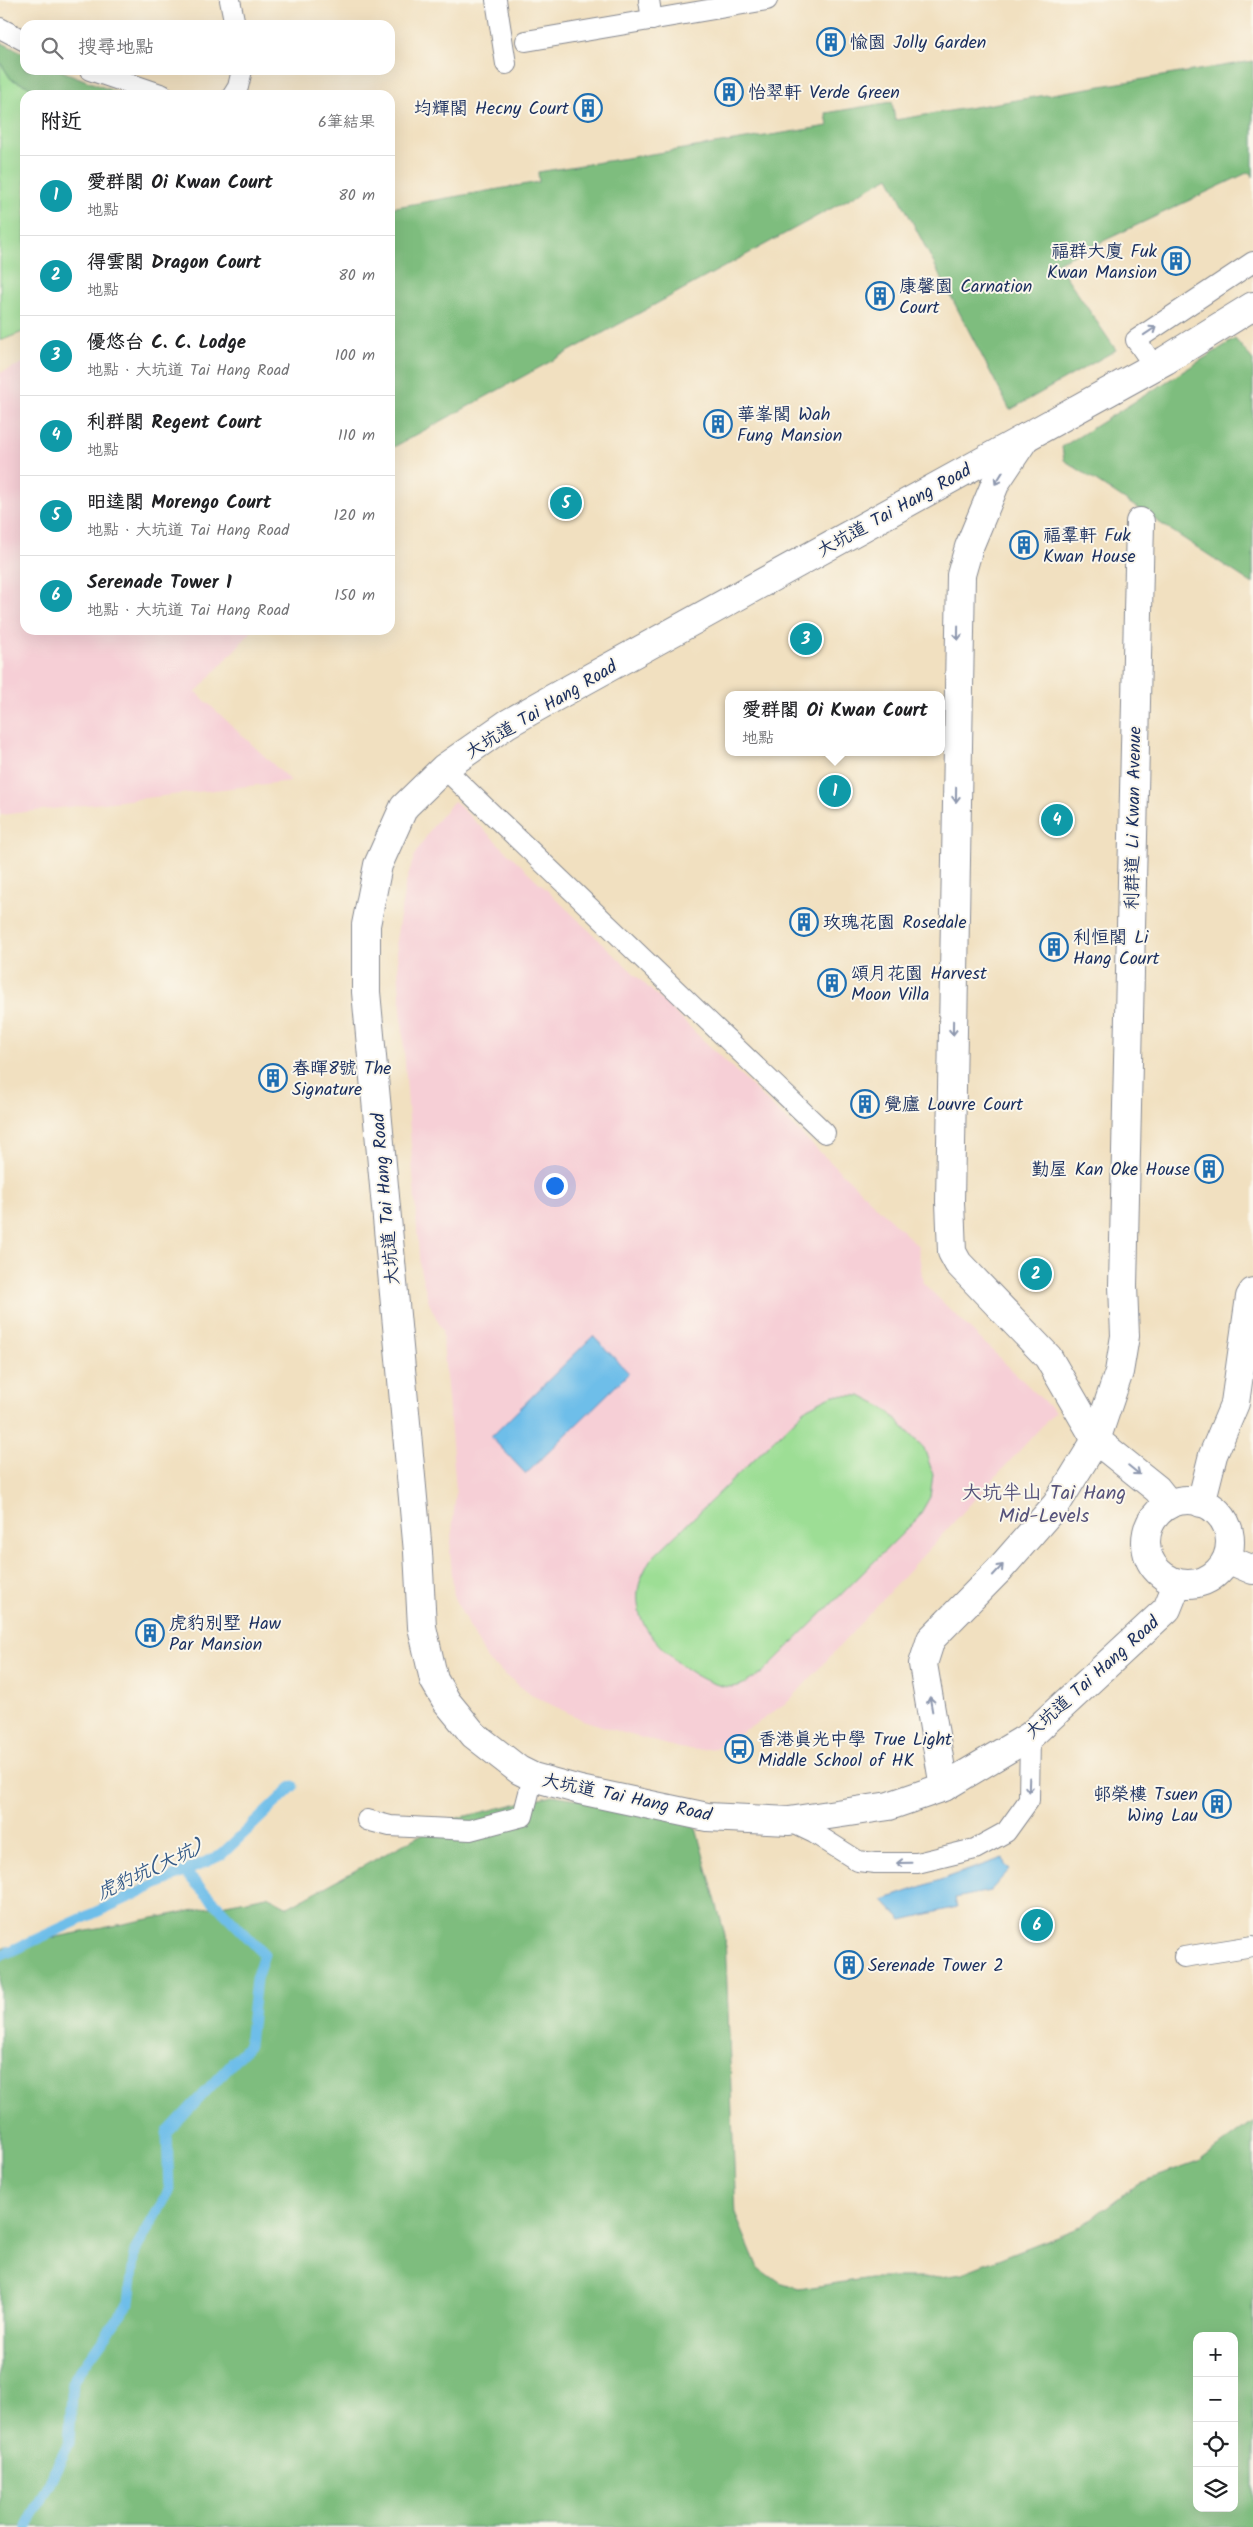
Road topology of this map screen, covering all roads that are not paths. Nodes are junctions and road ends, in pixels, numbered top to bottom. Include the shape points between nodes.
1 (230, 0) edge
2 (496, 0) edge
3 (649, 0) edge
4 (766, 0) edge
5 (234, 20) edge
6 (652, 20) junction
7 (0, 28) edge
8 (20, 38) edge
9 (526, 41) dead end
10 (506, 64) dead end
11 (105, 75) edge
12 (241, 75) edge
13 (148, 90) edge
14 (236, 90) edge
15 (1253, 262) edge
16 (1253, 306) edge
17 (1154, 366) junction
18 (1026, 437) junction
19 (1140, 522) dead end
20 (444, 768) junction
21 (825, 1133) dead end
22 (1253, 1292) edge
23 (1245, 1332) junction
24 (1253, 1362) edge
25 (1096, 1440) junction
26 (1201, 1503) junction
27 (1169, 1504) junction
28 (1227, 1559) junction
29 (1253, 1570) edge
30 (1177, 1584) junction
31 (1030, 1736) junction
32 (533, 1776) junction
33 (944, 1787) junction
34 (367, 1820) dead end
35 (790, 1821) junction
36 (1253, 1946) edge
37 (1184, 1957) dead end

1 - 5 lane
2 - 10 lane
3 - 6 lane
4 - 6 lane
6 - 9 lane
7 - 8 lane
11 - 13 lane
12 - 14 lane
17 -> 15 lane via 1136,340
16 - 17 main road, 大坑道 Tai Hang Road
17 - 18 main road, 大坑道 Tai Hang Road
18 - 20 main road, 大坑道 Tai Hang Road via 507,724
18 -> 25 main road via 996,482 968,547 961,575 950,1202 952,1252 966,1272 1048,1357
19 - 25 main road, 利群道 Li Kwan Avenue via 1123,1286 1125,1336 1119,1372
20 - 21 lane
20 - 32 main road, 大坑道 Tai Hang Road via 404,807 378,865 366,925 366,992 418,1552 422,1627 434,1680 447,1702 474,1735
22 - 23 main road
23 - 24 main road
23 - 26 main road via 1235,1403 1214,1455
25 -> 27 main road via 1157,1489
33 -> 25 main road, 利群道 Li Kwan Avenue via 923,1664 931,1639 1056,1506
26 - 27 main road via 1189,1500
26 - 28 main road via 1209,1505 1224,1519 1230,1538
27 - 30 main road via 1154,1518 1146,1536 1148,1557 1159,1574
28 - 29 main road
28 - 30 main road via 1215,1575 1197,1584
30 - 31 main road, 大坑道 Tai Hang Road via 1167,1609
31 - 33 main road, 大坑道 Tai Hang Road
31 -> 35 lane via 1028,1800 1006,1832 975,1849 917,1863 875,1864 858,1861
32 - 34 lane via 523,1816 479,1828 390,1826
32 - 35 main road, 大坑道 Tai Hang Road via 580,1790 707,1817
33 - 35 main road, 大坑道 Tai Hang Road via 889,1806
36 - 37 lane

